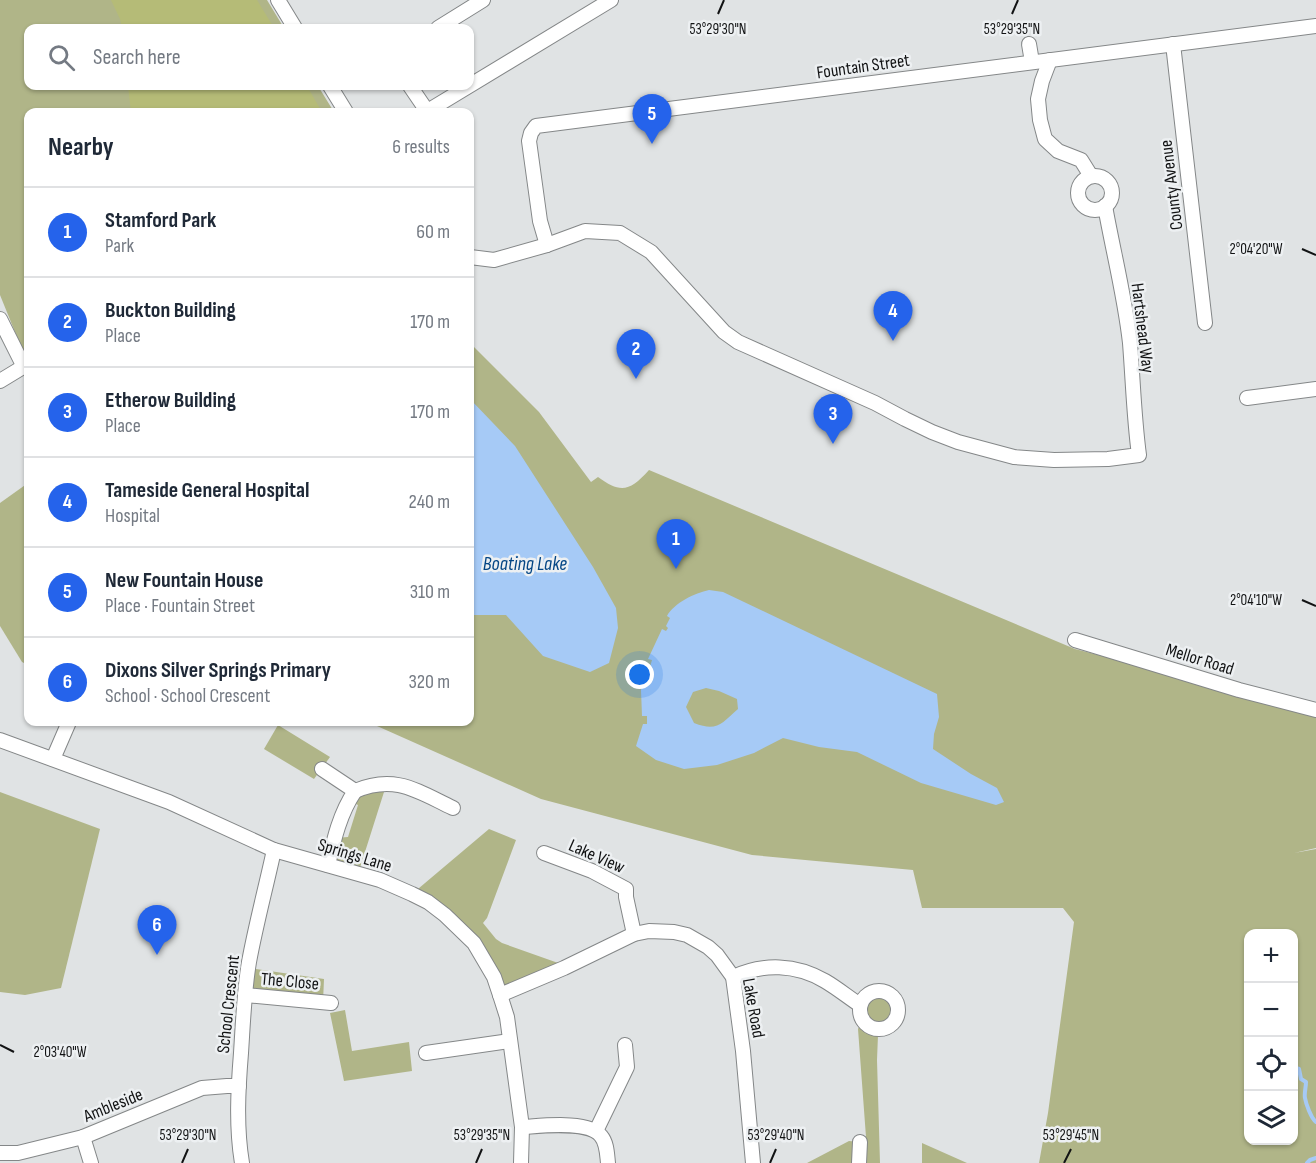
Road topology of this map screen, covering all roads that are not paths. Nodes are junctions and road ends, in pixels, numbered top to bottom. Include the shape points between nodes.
1 (278, 0) edge
2 (483, 0) edge
3 (611, 0) edge
4 (293, 24) edge
5 (444, 24) edge
6 (1316, 26) edge
7 (1029, 44) dead end
8 (1173, 44) junction
9 (1050, 60) junction
10 (1032, 62) junction
11 (474, 83) edge
12 (332, 90) edge
13 (412, 90) edge
14 (462, 90) edge
15 (344, 108) edge
16 (424, 108) edge
17 (433, 108) edge
18 (1091, 176) junction
19 (1105, 206) junction
20 (547, 245) junction
21 (474, 258) edge
22 (0, 319) edge
23 (1205, 323) dead end
24 (24, 361) edge
25 (24, 366) edge
26 (0, 381) edge
27 (1316, 389) edge
28 (1247, 398) dead end
29 (1075, 640) dead end
30 (1316, 710) edge
31 (67, 726) edge
32 (0, 740) edge
33 (53, 759) junction
34 (322, 769) dead end
35 (355, 790) junction
36 (453, 808) dead end
37 (274, 850) junction
38 (544, 853) dead end
39 (328, 865) junction
40 (634, 934) junction
41 (733, 977) junction
42 (245, 995) junction
43 (500, 995) junction
44 (331, 1003) dead end
45 (860, 1005) dead end
46 (510, 1041) junction
47 (625, 1045) dead end
48 (426, 1053) dead end
49 (238, 1086) junction
50 (522, 1127) junction
51 (596, 1131) junction
52 (83, 1137) junction
53 (860, 1142) dead end
54 (0, 1152) edge
55 (91, 1163) edge
56 (242, 1163) edge
57 (522, 1163) edge
58 (608, 1163) edge
59 (753, 1163) edge
60 (859, 1163) edge

1 - 4 street
2 - 5 street
3 - 11 street
6 - 8 street, Fountain Street
7 - 10 street
8 - 9 street, Fountain Street
8 - 23 street, County Avenue
9 - 10 street, Fountain Street
9 - 18 street via 1038,99 1045,139 1058,151 1081,160
10 - 20 street, Fountain Street via 536,126 529,141
12 - 15 street
13 - 16 street
14 - 17 street
18 - 19 street via 1102,177 1110,185 1111,196
18 - 19 street via 1079,187 1079,198 1091,209
19 - 20 street, Hartshead Way via 1130,344 1139,455 1108,459 1014,457 958,442 738,342 724,332 651,252 620,233 585,231
20 - 21 street via 494,260
22 - 24 street
25 - 26 street
27 - 28 street
29 - 30 street, Mellor Road
31 - 33 street
32 - 33 street, Springs Lane
33 - 37 street, Springs Lane via 169,802
34 - 35 street
35 - 36 street via 377,783 404,785
35 - 39 street via 345,804
37 - 39 street, Springs Lane
37 - 42 street, School Crescent
38 - 40 street, Lake View via 626,889
39 - 43 street, Springs Lane via 380,880 428,902 474,943 494,976
40 - 41 street, Lake Road via 661,931 687,935 717,955
40 - 43 street, Lake Road
41 - 45 street via 762,968 787,967 825,981
41 - 59 street, Lake Road
42 - 44 street, The Close
42 - 49 street, School Crescent
43 - 46 street, Springs Lane
46 - 48 street
46 - 50 street, Springs Lane
47 - 51 street via 627,1067
49 - 52 street, Ambleside via 202,1088
49 - 56 street, School Crescent
50 - 51 street via 579,1126
50 - 57 street, Springs Lane
51 - 58 street via 607,1149
52 - 54 street, Ambleside via 18,1153
52 - 55 street
53 - 60 street

